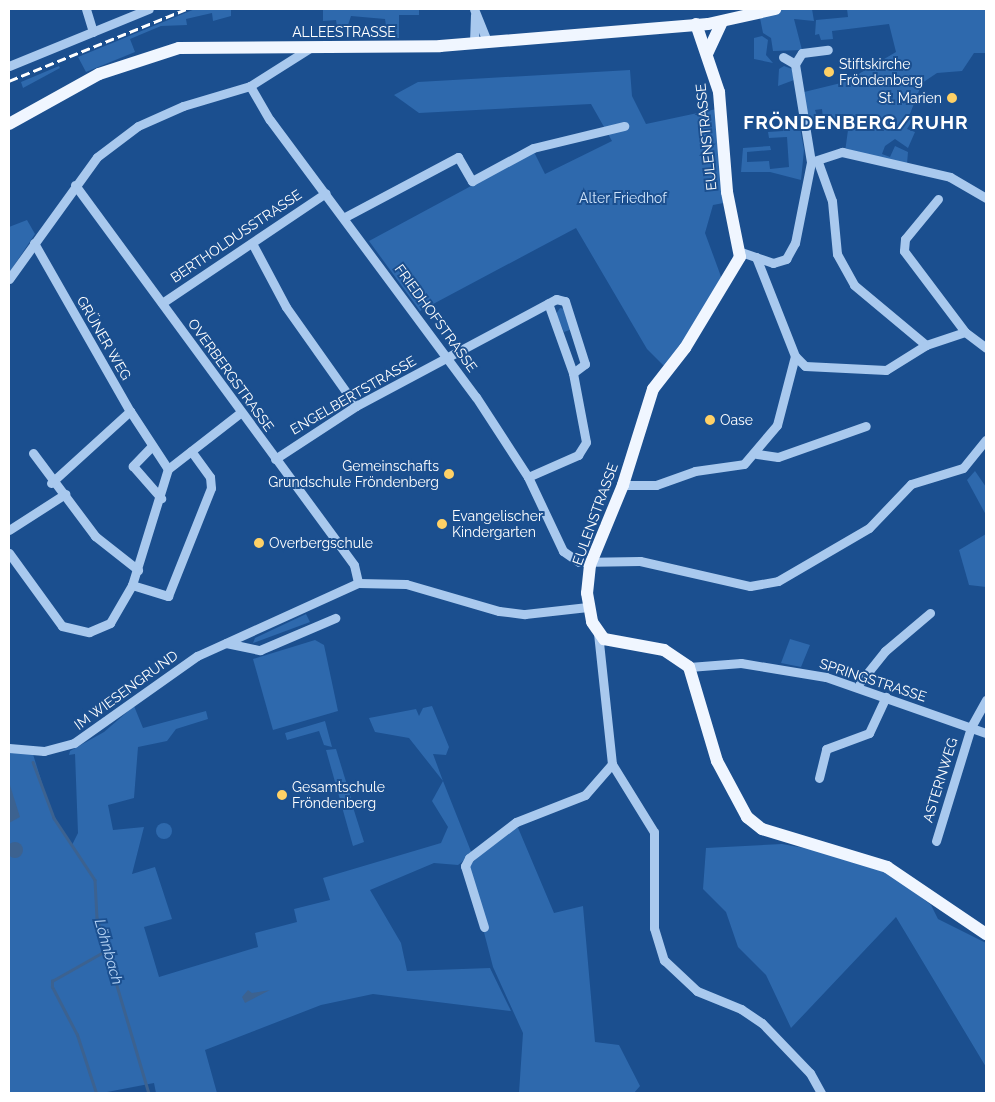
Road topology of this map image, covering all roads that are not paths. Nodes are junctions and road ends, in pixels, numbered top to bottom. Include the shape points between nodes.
1 (86, 9) edge
2 (149, 9) edge
3 (770, 9) edge
4 (475, 10) edge
5 (722, 22) junction
6 (696, 24) junction
7 (93, 32) junction
8 (487, 41) junction
9 (474, 42) junction
10 (310, 48) junction
11 (828, 50) dead end
12 (707, 54) junction
13 (783, 57) dead end
14 (795, 64) junction
15 (9, 66) edge
16 (250, 86) junction
17 (9, 124) edge
18 (624, 126) dead end
19 (815, 162) junction
20 (75, 185) junction
21 (326, 193) junction
22 (986, 198) edge
23 (938, 199) dead end
24 (345, 217) junction
25 (252, 242) junction
26 (34, 243) junction
27 (741, 252) junction
28 (756, 257) junction
29 (9, 280) edge
30 (162, 303) junction
31 (548, 303) junction
32 (965, 332) junction
33 (926, 345) junction
34 (986, 348) edge
35 (794, 356) junction
36 (447, 357) junction
37 (573, 373) junction
38 (356, 406) junction
39 (130, 411) junction
40 (240, 413) junction
41 (866, 426) dead end
42 (986, 440) edge
43 (152, 446) junction
44 (191, 451) junction
45 (33, 453) dead end
46 (757, 454) junction
47 (275, 459) junction
48 (168, 470) junction
49 (528, 477) junction
50 (51, 483) junction
51 (623, 485) junction
52 (65, 494) junction
53 (161, 498) junction
54 (9, 530) edge
55 (9, 554) edge
56 (590, 565) junction
57 (138, 570) junction
58 (358, 583) junction
59 (132, 585) junction
60 (588, 607) junction
61 (930, 613) dead end
62 (335, 618) dead end
63 (598, 633) junction
64 (226, 643) junction
65 (689, 667) junction
66 (857, 686) junction
67 (886, 697) junction
68 (986, 700) edge
69 (970, 727) junction
70 (986, 733) edge
71 (9, 748) edge
72 (612, 764) junction
73 (819, 778) dead end
74 (936, 841) dead end
75 (484, 927) dead end
76 (986, 934) edge
77 (821, 1093) edge

1 - 7 street
2 - 7 street
3 - 5 main road, ALLEESTRASSE
4 - 8 street
4 - 9 street
5 - 6 main road, ALLEESTRASSE
5 - 12 main road
6 - 8 main road, ALLEESTRASSE
6 - 12 main road, EULENSTRASSE
7 - 15 street
8 - 9 main road, ALLEESTRASSE
9 - 10 main road, ALLEESTRASSE
10 - 16 street
10 - 17 main road, ALLEESTRASSE via 224,46 165,51 99,74
11 - 14 street via 802,53
12 - 27 main road, EULENSTRASSE via 719,92 727,192
13 - 14 street
14 - 19 street
16 - 20 street via 183,106 138,126 96,157
16 - 21 street, FRIEDHOFSTRASSE via 270,120
18 - 24 street via 533,148 472,182 458,156
19 - 22 street via 842,152 950,177
19 - 28 street via 795,243 782,262
19 - 33 street via 830,192 837,254 844,272 864,296
20 - 26 street
20 - 30 street, OVERBERGSTRASSE
21 - 24 street, FRIEDHOFSTRASSE
21 - 25 street, BERTHOLDUSSTRASSE
23 - 32 street via 905,239 904,252
24 - 36 street, FRIEDHOFSTRASSE
25 - 30 street, BERTHOLDUSSTRASSE
25 - 38 street via 286,307
26 - 29 street
26 - 39 street, GRÜNER WEG
27 - 28 street
27 - 51 main road, EULENSTRASSE via 685,348 653,389
28 - 35 street
30 - 40 street, OVERBERGSTRASSE
31 - 36 street, ENGELBERTSTRASSE
31 - 37 street
31 - 37 street via 565,301 585,364
32 - 33 street
32 - 34 street
33 - 35 street via 886,370 824,369 806,366
35 - 46 street via 778,425
36 - 38 street, ENGELBERTSTRASSE
36 - 49 street, FRIEDHOFSTRASSE
37 - 49 street via 585,448 578,455
38 - 47 street, ENGELBERTSTRASSE
39 - 43 street, GRÜNER WEG
39 - 50 street
40 - 44 street
40 - 47 street, OVERBERGSTRASSE
41 - 46 street via 778,457
42 - 56 street via 958,471 911,484 869,528 778,581 733,584 628,560
43 - 48 street, GRÜNER WEG
43 - 53 street via 133,466
44 - 48 street
44 - 59 street via 210,477 211,488 168,596
45 - 50 street
46 - 51 street via 736,467 695,471 656,485
47 - 58 street, OVERBERGSTRASSE via 354,565
48 - 53 street
49 - 56 street, FRIEDHOFSTRASSE via 563,551
50 - 52 street
51 - 56 main road, EULENSTRASSE
52 - 54 street
52 - 57 street via 95,536
53 - 57 street
55 - 59 street via 50,615 69,630 89,632 110,623
56 - 60 main road, EULENSTRASSE
57 - 59 street
58 - 60 street via 406,584 499,611 525,614
58 - 64 street, IM WIESENGRUND
60 - 63 main road, EULENSTRASSE
61 - 66 street via 884,651
62 - 64 street via 260,650
63 - 65 main road via 616,643 671,653
63 - 72 street
64 - 71 street, IM WIESENGRUND via 176,669 74,743 44,751
65 - 66 street, SPRINGSTRASSE via 740,663
65 - 76 main road via 717,762 747,817 782,838 887,867
66 - 67 street, SPRINGSTRASSE
67 - 69 street, SPRINGSTRASSE
67 - 73 street via 869,733 826,750
68 - 69 street, ASTERNWEG
69 - 70 street, SPRINGSTRASSE
69 - 74 street, ASTERNWEG
72 - 75 street via 585,795 516,822 469,858 466,866
72 - 77 street via 654,832 654,928 664,960 697,991 741,1009 762,1023 810,1073

